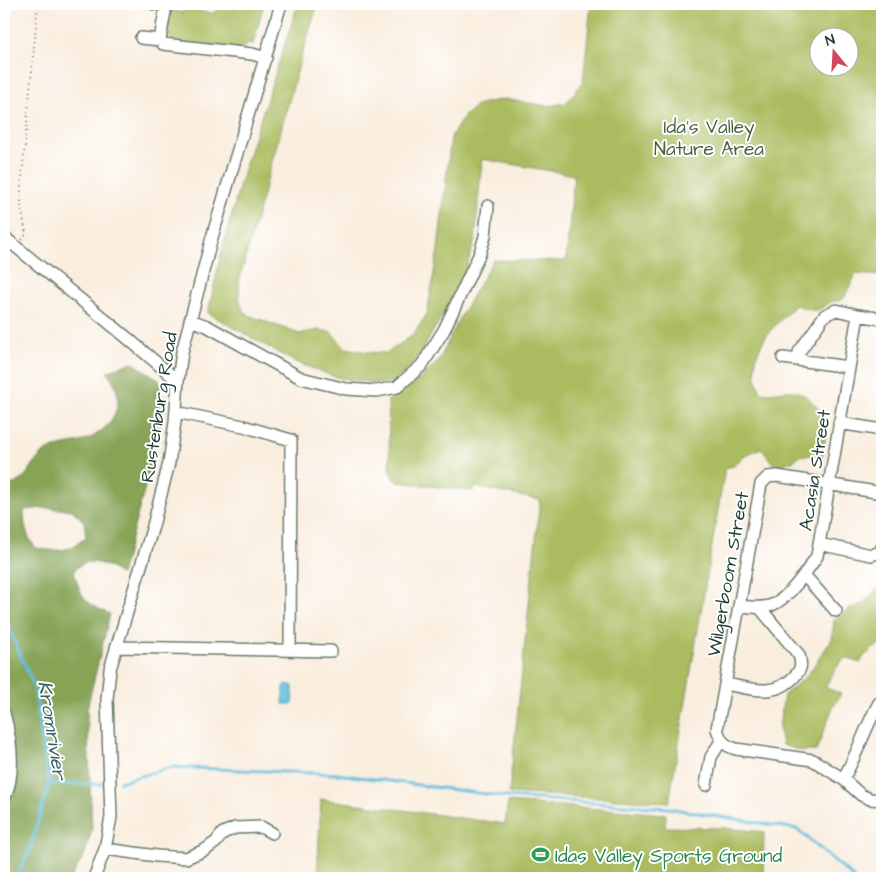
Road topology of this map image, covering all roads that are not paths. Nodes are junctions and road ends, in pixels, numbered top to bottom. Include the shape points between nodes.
1 (154, 4) edge
2 (166, 4) edge
3 (282, 4) edge
4 (141, 38) dead end
5 (160, 40) junction
6 (266, 58) junction
7 (488, 206) dead end
8 (7, 239) edge
9 (858, 315) junction
10 (882, 319) edge
11 (190, 320) junction
12 (783, 358) dead end
13 (799, 360) junction
14 (848, 367) junction
15 (178, 381) junction
16 (176, 412) junction
17 (839, 423) junction
18 (882, 430) edge
19 (829, 484) junction
20 (882, 494) edge
21 (819, 544) junction
22 (882, 547) edge
23 (804, 575) junction
24 (740, 606) junction
25 (760, 608) junction
26 (836, 611) dead end
27 (116, 647) junction
28 (290, 650) junction
29 (331, 651) dead end
30 (726, 684) junction
31 (879, 703) dead end
32 (4, 713) edge
33 (721, 741) junction
34 (843, 779) junction
35 (706, 785) dead end
36 (4, 799) edge
37 (882, 800) edge
38 (272, 833) dead end
39 (105, 848) junction
40 (94, 878) edge

1 - 2 street
2 - 5 street
3 - 6 street, Rustenburg Road
4 - 5 street
5 - 6 street via 169,46
6 - 11 street, Rustenburg Road
7 - 11 street via 480,253 444,330 422,365 397,387 377,391 346,389 301,378 207,326
8 - 15 street
9 - 10 street
9 - 13 street via 836,310 825,315 799,352
9 - 14 street, Acasia Street
11 - 15 street, Rustenburg Road
12 - 13 street
13 - 14 street
14 - 17 street, Acasia Street
15 - 16 street, Rustenburg Road
16 - 27 street, Rustenburg Road via 167,472
16 - 28 street via 291,440
17 - 18 street
17 - 19 street, Acasia Street
19 - 20 street
19 - 21 street, Acasia Street
19 - 24 street, Wilgerboom Street via 777,476 768,477 761,484
21 - 22 street via 871,555 880,552
21 - 23 street, Acasia Street via 818,556
23 - 25 street, Acasia Street via 773,605
23 - 26 street
24 - 25 street
24 - 30 street, Wilgerboom Street
25 - 30 street via 799,655 800,671 778,689 768,691
27 - 28 street
27 - 39 street, Rustenburg Road via 107,699 111,817
28 - 29 street
30 - 33 street, Wilgerboom Street via 717,729
31 - 34 street
32 - 36 street via 10,734 11,768
33 - 34 street via 736,749 813,760
33 - 35 street via 711,757
34 - 37 street via 861,795
38 - 39 street via 260,826 235,828 223,833 205,850 186,858
39 - 40 street, Rustenburg Road

